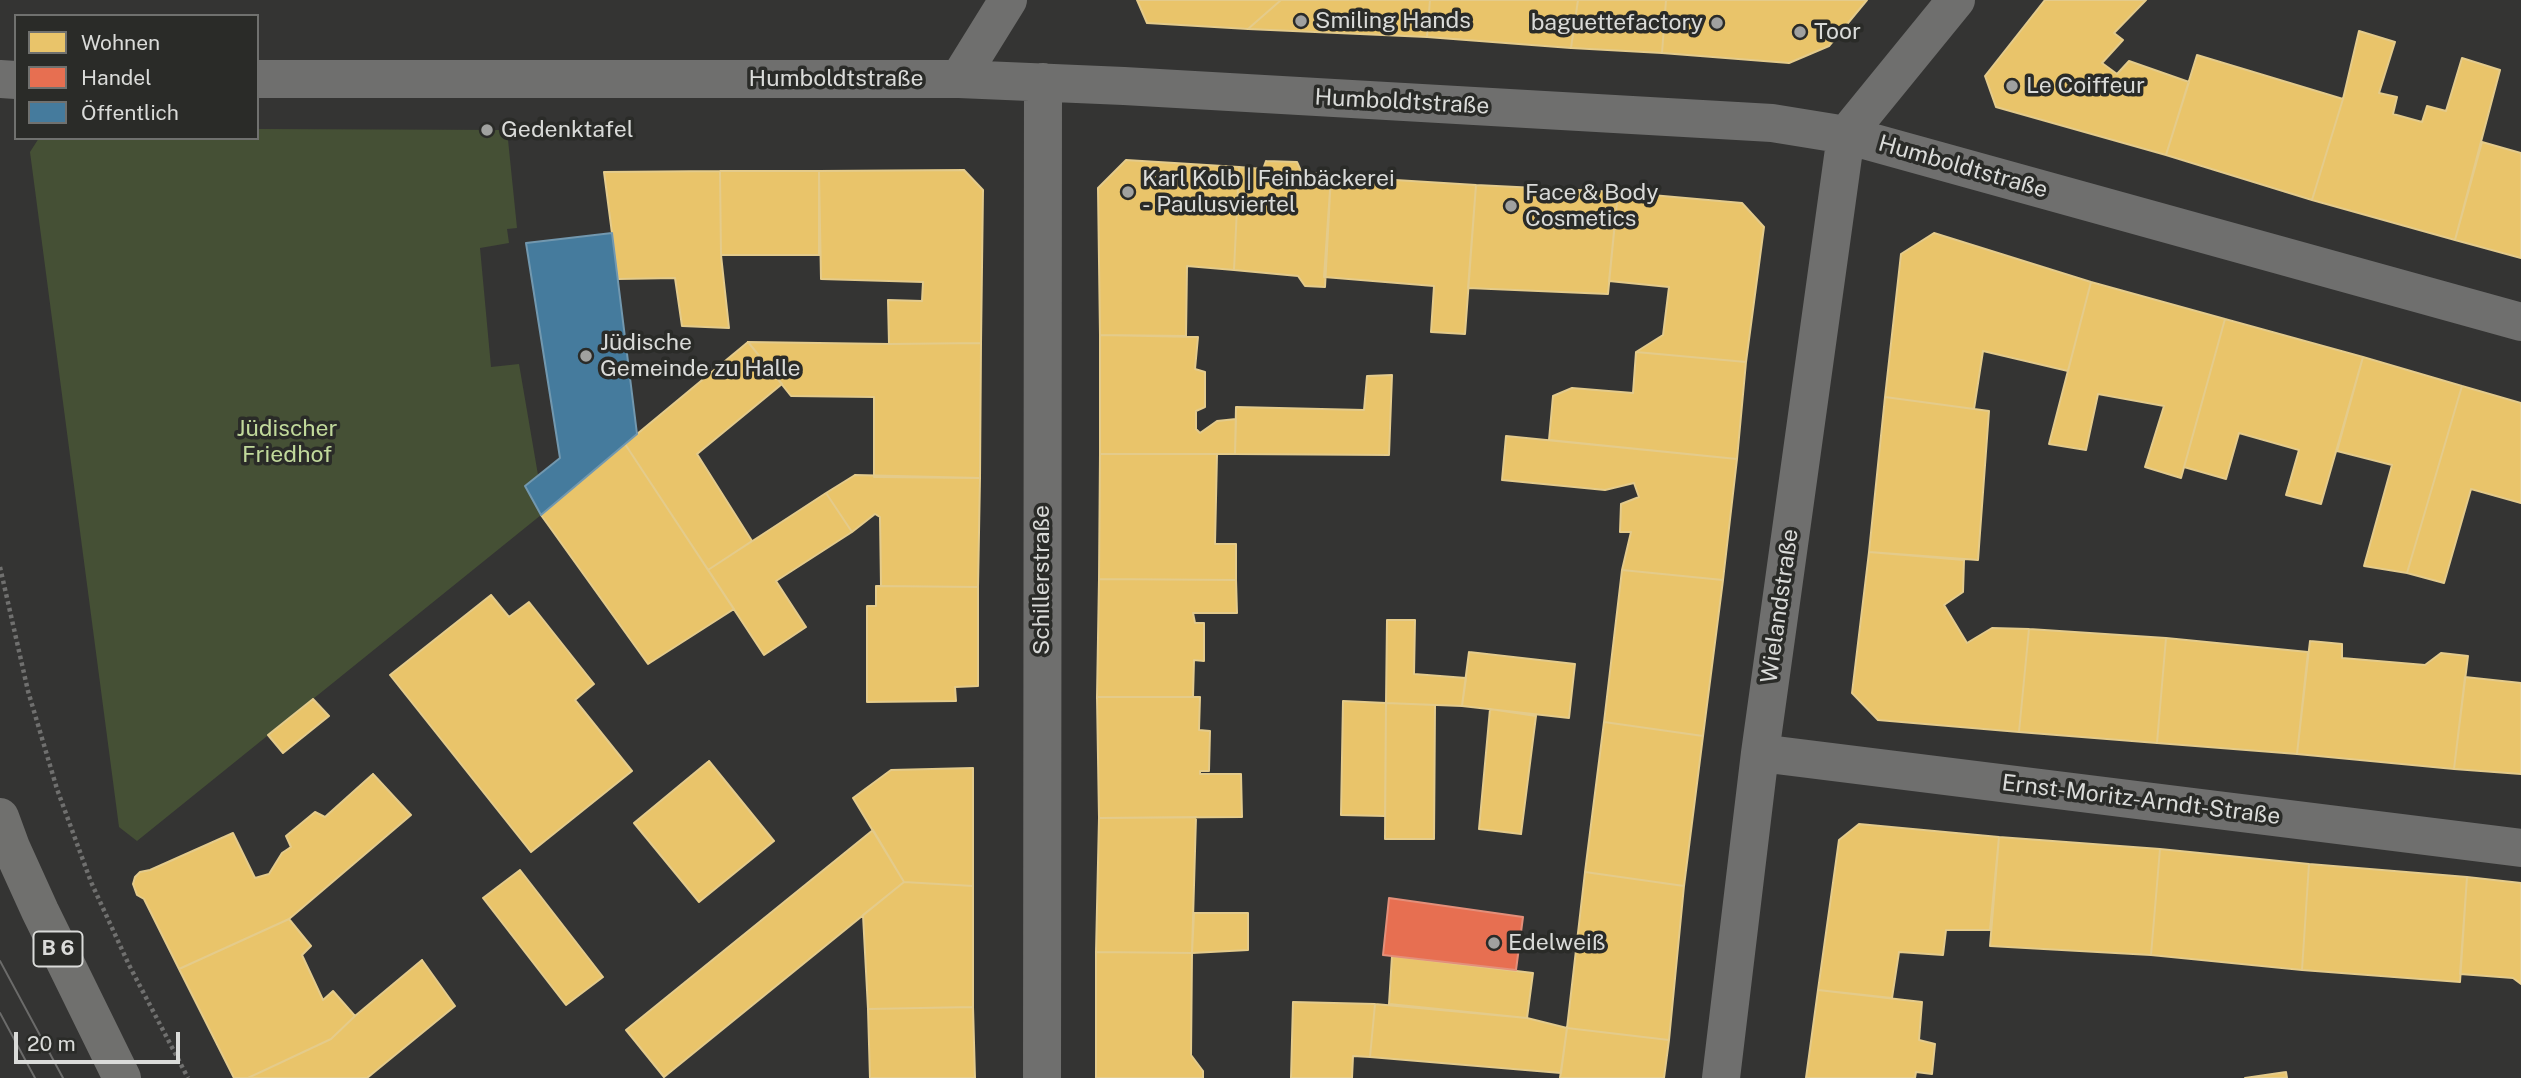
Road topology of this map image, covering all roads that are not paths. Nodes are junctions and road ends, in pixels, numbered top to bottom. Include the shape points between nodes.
1 (1008, 0) edge
2 (1956, 0) edge
3 (259, 79) edge
4 (959, 79) junction
5 (1043, 82) junction
6 (1846, 135) junction
7 (2521, 322) edge
8 (1760, 752) junction
9 (0, 817) edge
10 (2521, 848) edge
11 (121, 1078) edge
12 (1042, 1078) edge
13 (1721, 1078) edge

1 - 4 street
2 - 6 street
3 - 4 street, Humboldtstraße
4 - 5 street, Humboldtstraße
5 - 6 street, Humboldtstraße via 1772,123
5 - 12 street, Schillerstraße
6 - 7 street, Humboldtstraße
6 - 8 street, Wielandstraße
8 - 10 street, Ernst-Moritz-Arndt-Straße
8 - 13 street, Wielandstraße
9 - 11 main road, B 6

